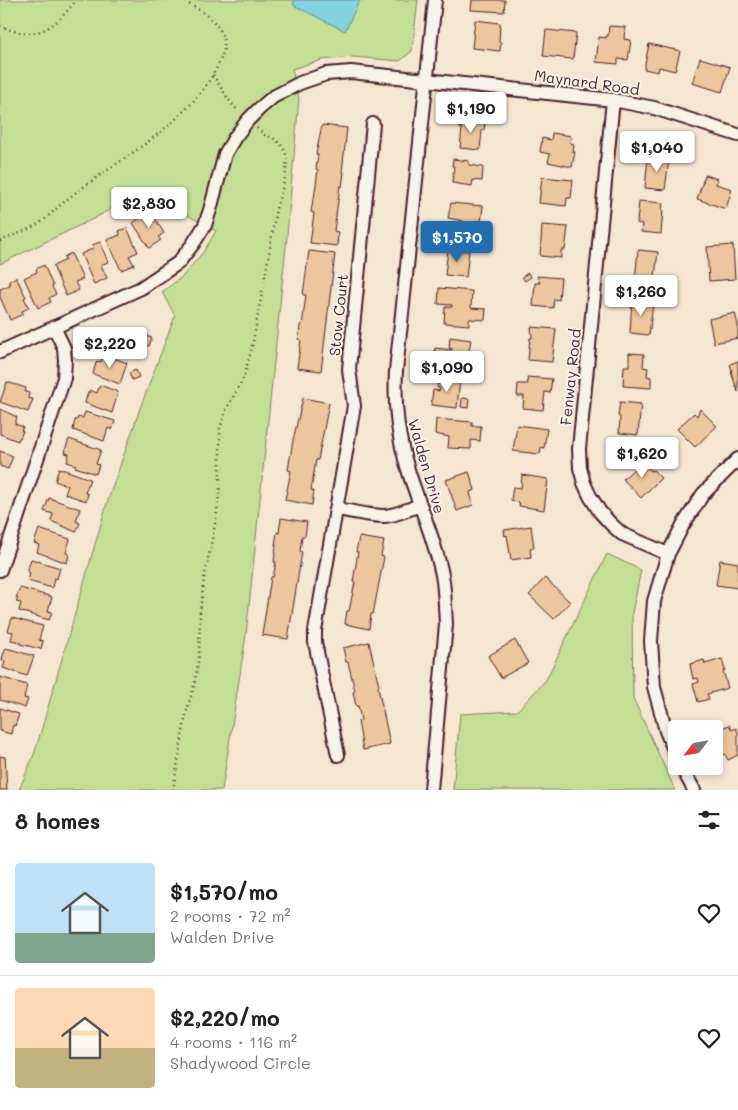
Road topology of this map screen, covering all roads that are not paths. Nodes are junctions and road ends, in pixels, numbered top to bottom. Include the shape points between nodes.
1 (435, 0) edge
2 (427, 80) junction
3 (613, 100) junction
4 (373, 124) dead end
5 (738, 135) edge
6 (54, 327) junction
7 (0, 352) edge
8 (738, 459) edge
9 (420, 504) junction
10 (336, 509) junction
11 (3, 548) edge
12 (668, 554) junction
13 (0, 570) edge
14 (668, 736) edge
15 (338, 755) dead end
16 (686, 775) edge
17 (431, 790) edge
18 (694, 790) edge

1 - 2 street, Walden Drive
2 - 3 street, Maynard Road
2 - 6 street, Maynard Road via 351,72 326,74 274,97 248,120 225,154 205,225 178,263 141,288
2 - 9 street, Walden Drive via 395,394 402,446
3 - 5 street, Maynard Road via 654,108
3 - 12 street, Fenway Road via 579,449 580,468 590,496 611,524 622,534
4 - 10 street, Stow Court via 349,369 354,406
6 - 7 street, Maynard Road
6 - 11 street via 64,348 64,378
8 - 12 street via 703,494
9 - 10 street via 386,516
9 - 17 street, Walden Drive via 442,575 446,616
10 - 15 street, Stow Court via 315,642
11 - 13 street
12 - 14 street via 654,601 651,641 654,687
16 - 18 street

